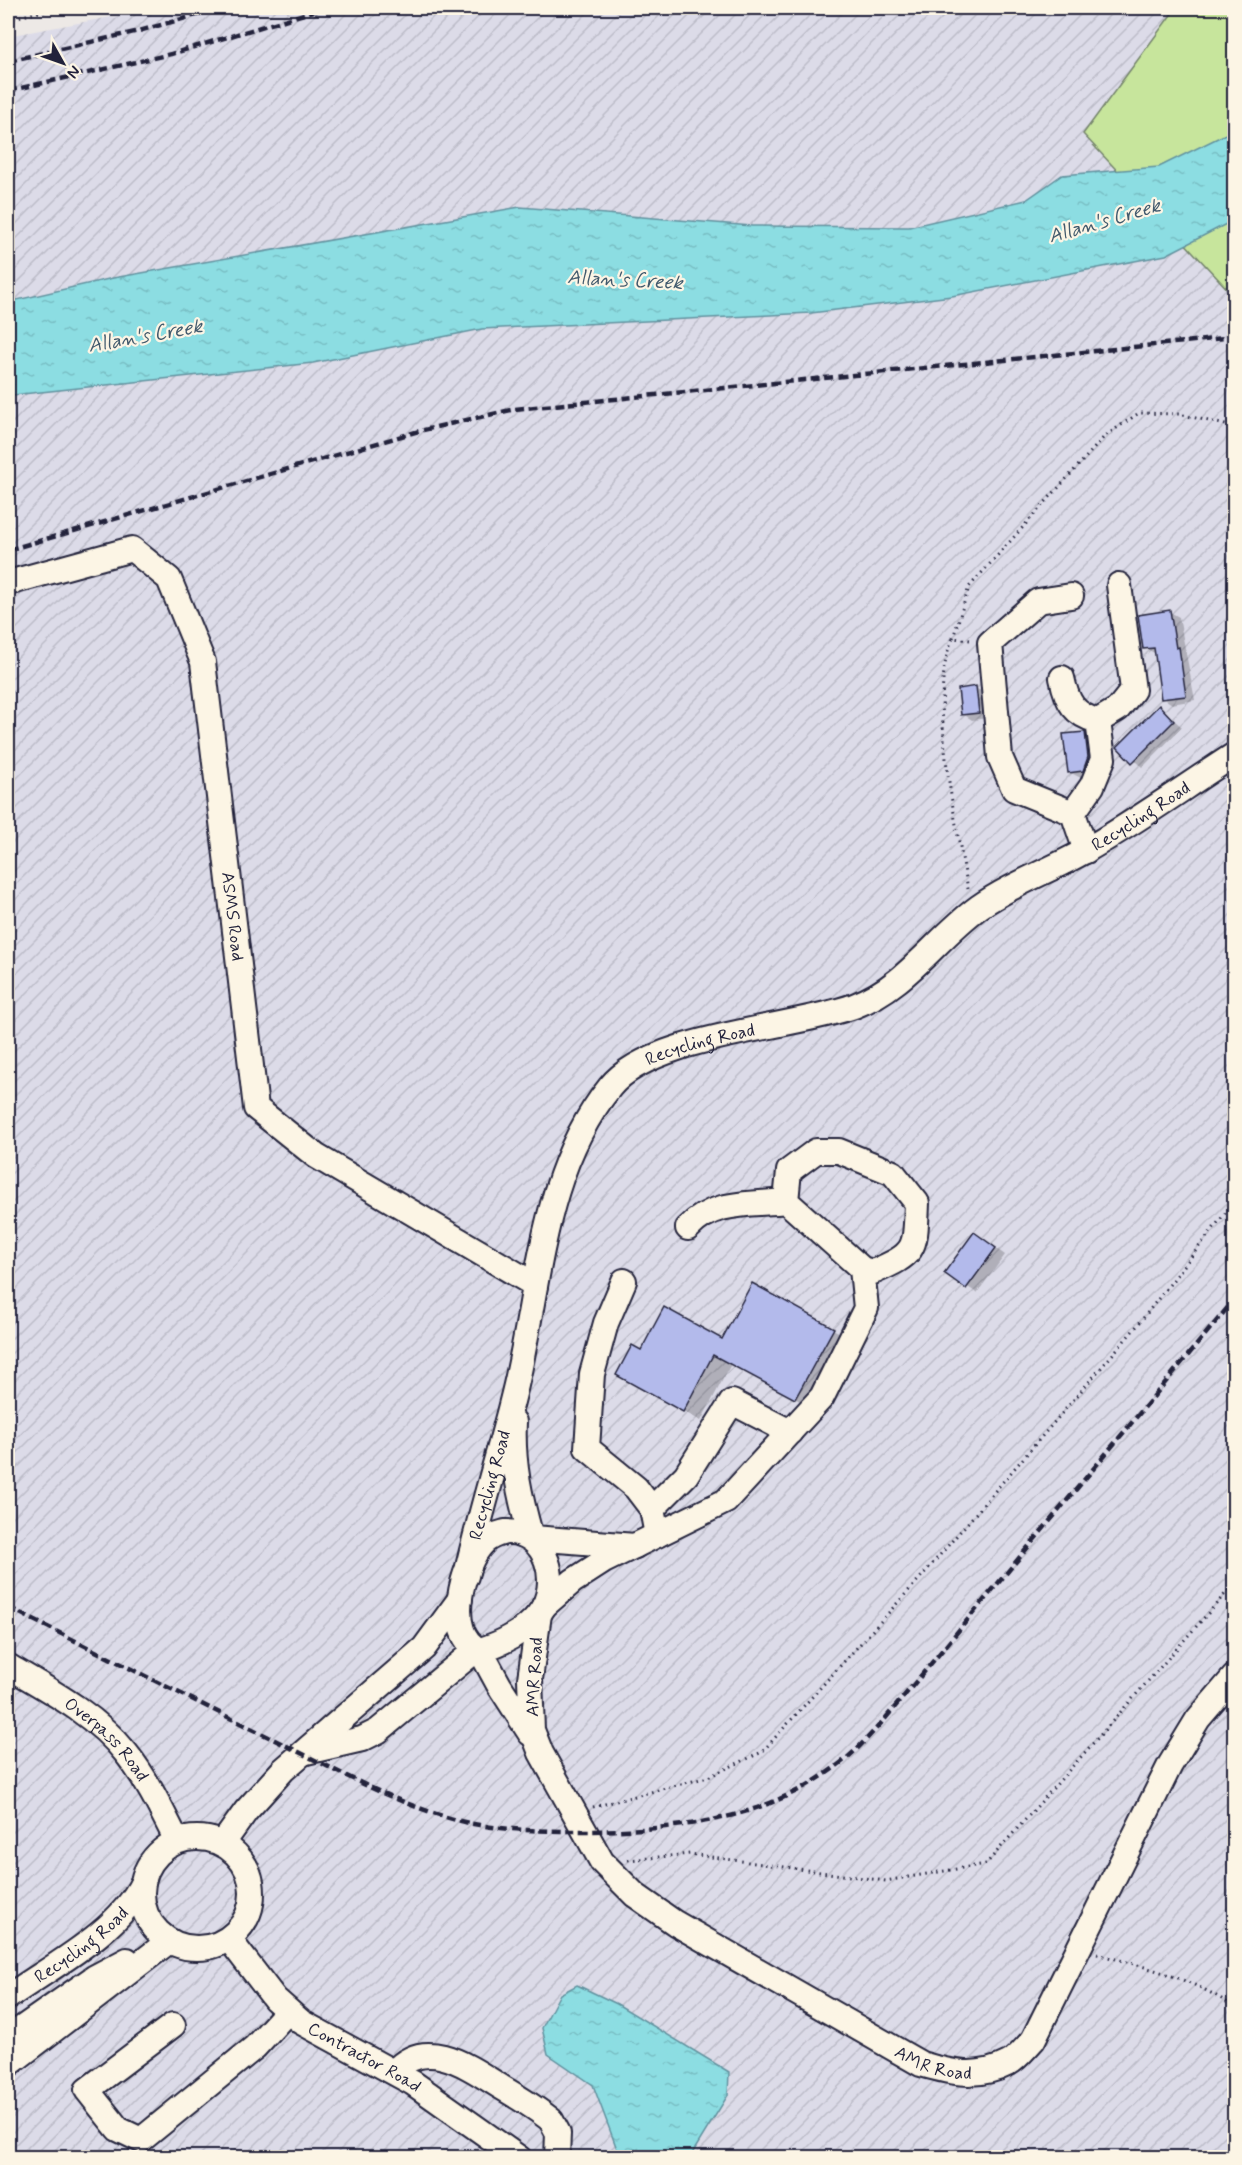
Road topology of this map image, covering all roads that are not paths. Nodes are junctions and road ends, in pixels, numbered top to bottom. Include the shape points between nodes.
1 (8, 583) edge
2 (1119, 585) dead end
3 (1071, 596) dead end
4 (1062, 678) dead end
5 (1098, 721) junction
6 (1234, 755) edge
7 (1073, 813) junction
8 (1086, 851) junction
9 (786, 1201) junction
10 (688, 1228) dead end
11 (862, 1269) junction
12 (624, 1281) dead end
13 (535, 1285) junction
14 (516, 1384) junction
15 (790, 1432) junction
16 (652, 1509) junction
17 (657, 1535) junction
18 (532, 1538) junction
19 (635, 1546) junction
20 (463, 1588) junction
21 (541, 1610) junction
22 (479, 1649) junction
23 (8, 1666) edge
24 (1234, 1677) edge
25 (535, 1740) junction
26 (301, 1753) junction
27 (177, 1840) junction
28 (223, 1843) junction
29 (142, 1883) junction
30 (229, 1939) junction
31 (167, 1943) junction
32 (8, 1977) edge
33 (8, 1997) edge
34 (288, 2012) junction
35 (173, 2025) dead end
36 (8, 2038) edge
37 (8, 2065) edge
38 (394, 2072) junction
39 (519, 2157) edge
40 (557, 2157) edge

1 - 13 street, ASMS Road via 132,549 169,579 203,662 256,1107 316,1156
2 - 5 street via 1133,690 1118,709
3 - 7 street via 1038,602 990,643 1000,758 1014,789
4 - 5 street via 1066,697 1083,717
5 - 7 street via 1103,759 1092,786
6 - 8 street, Recycling Road
7 - 8 street
8 - 13 street, Recycling Road via 980,907 892,986 854,1006 720,1037 666,1053 625,1071 596,1106 570,1155 543,1239
9 - 10 street via 716,1207
9 - 11 street
9 - 11 street via 789,1171 816,1150 839,1151 893,1173 917,1203 916,1239 904,1259 873,1272
11 - 15 street via 866,1308 822,1397
12 - 16 street via 606,1323 592,1374 587,1448 636,1488
13 - 14 street, Recycling Road
14 - 18 street via 514,1463
14 - 20 street, Recycling Road
15 - 16 street via 732,1402 686,1475
15 - 17 street via 726,1501
16 - 17 street
17 - 19 street
18 - 19 street
18 - 20 street via 512,1532 490,1537 475,1554
18 - 21 street via 545,1554 550,1575
19 - 21 street via 590,1570
20 - 22 street via 459,1616 463,1634
20 - 26 street, Recycling Road via 435,1635 410,1663
21 - 22 street via 512,1636
21 - 25 street, AMR Road via 532,1652 530,1704
22 - 25 street, AMR Road
22 - 26 street via 378,1731 362,1739
23 - 27 street, Overpass Road via 111,1736 139,1771
24 - 25 street, AMR Road via 1198,1719 1170,1765 1033,2040 1010,2062 984,2071 957,2074 921,2064 675,1923 635,1895 602,1862
26 - 28 street, Recycling Road via 262,1792
27 - 28 street via 200,1837
27 - 29 street, Recycling Road via 154,1857
28 - 30 street via 237,1853 252,1882 248,1915
29 - 31 street, Recycling Road via 144,1910
29 - 32 street via 104,1915
29 - 33 street, Recycling Road via 112,1923
30 - 31 street via 198,1948
30 - 34 street, Contractor Road
31 - 36 street, Recycling Road via 107,1970
31 - 37 street
34 - 35 street via 255,2047 141,2140 118,2129 87,2090
34 - 38 street, Contractor Road
38 - 39 street, Contractor Road
38 - 40 street via 416,2056 440,2055 455,2060 551,2120 558,2133

